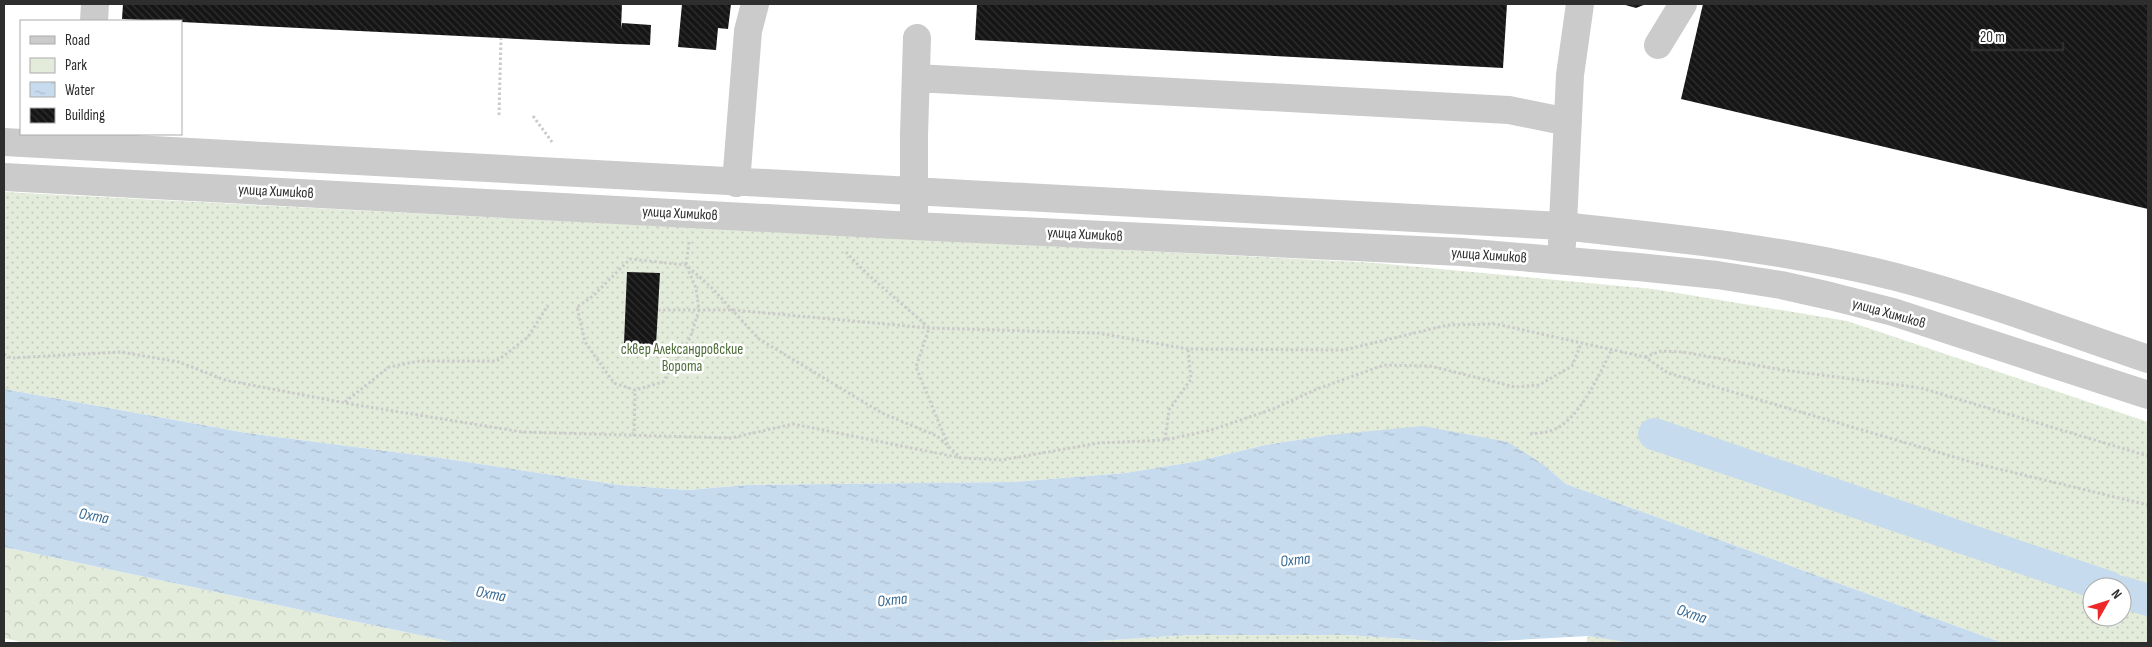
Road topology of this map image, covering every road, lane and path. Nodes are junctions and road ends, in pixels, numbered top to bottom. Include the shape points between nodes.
1 (95, 4) edge
2 (754, 4) edge
3 (1580, 4) edge
4 (1683, 4) edge
5 (94, 20) edge
6 (501, 38) dead end
7 (917, 38) dead end
8 (1658, 45) dead end
9 (916, 78) junction
10 (499, 115) dead end
11 (533, 116) dead end
12 (1568, 122) junction
13 (87, 140) edge
14 (4, 142) edge
15 (557, 148) dead end
16 (4, 177) edge
17 (83, 180) junction
18 (736, 183) junction
19 (914, 192) junction
20 (914, 226) junction
21 (1562, 226) junction
22 (843, 248) dead end
23 (689, 252) dead end
24 (1562, 260) junction
25 (686, 265) junction
26 (548, 305) dead end
27 (658, 310) dead end
28 (699, 310) junction
29 (733, 310) junction
30 (929, 328) junction
31 (1581, 344) junction
32 (1188, 349) junction
33 (1610, 350) junction
34 (4, 354) edge
35 (1645, 357) junction
36 (2148, 359) edge
37 (635, 390) junction
38 (2148, 395) edge
39 (345, 403) junction
40 (1530, 434) dead end
41 (634, 436) junction
42 (1165, 440) junction
43 (948, 446) junction
44 (2148, 456) edge
45 (961, 458) junction
46 (2148, 505) edge

1 - 5 street
2 - 18 street via 748,31
3 - 12 street via 1570,75
4 - 8 street
6 - 10 path
7 - 9 street
9 - 12 street via 1509,110
9 - 19 street
11 - 15 path
12 - 21 street
13 - 14 street, улица Химиков
13 - 17 street
13 - 18 street, улица Химиков
16 - 17 street, улица Химиков
17 - 20 street, улица Химиков
18 - 19 street, улица Химиков
19 - 20 street
19 - 21 street, улица Химиков
20 - 24 street, улица Химиков via 1461,252
21 - 24 street
21 - 36 street, улица Химиков via 1686,238 1841,264 1967,298
22 - 30 path via 866,274
23 - 25 path
24 - 38 street, улица Химиков via 1717,275 1830,296 1893,312
25 - 28 path via 696,288
25 - 29 path
25 - 37 path via 630,259 593,296 577,307 585,342 601,368 614,383
26 - 39 path via 528,337 497,361 419,361 389,367
27 - 28 path
28 - 29 path
28 - 37 path via 690,338 663,382
29 - 30 path
29 - 43 path via 759,339 882,414 937,436
30 - 32 path via 1098,333
30 - 43 path via 916,367
31 - 32 path via 1496,324 1448,325 1344,350
31 - 33 path
31 - 42 path via 1572,366 1539,385 1516,387 1430,366 1384,365 1316,388 1273,409 1220,427
32 - 42 path via 1191,379 1169,410
33 - 35 path
33 - 40 path via 1597,379 1567,420 1551,431
34 - 39 path via 11,358 121,352 179,362 225,380
35 - 44 path via 1661,351 1683,352 1783,370 1921,388
35 - 46 path via 1668,373 1978,464
37 - 41 path
39 - 41 path via 522,432
41 - 45 path via 731,438 794,424
42 - 45 path via 1099,443 1002,460
43 - 45 path

